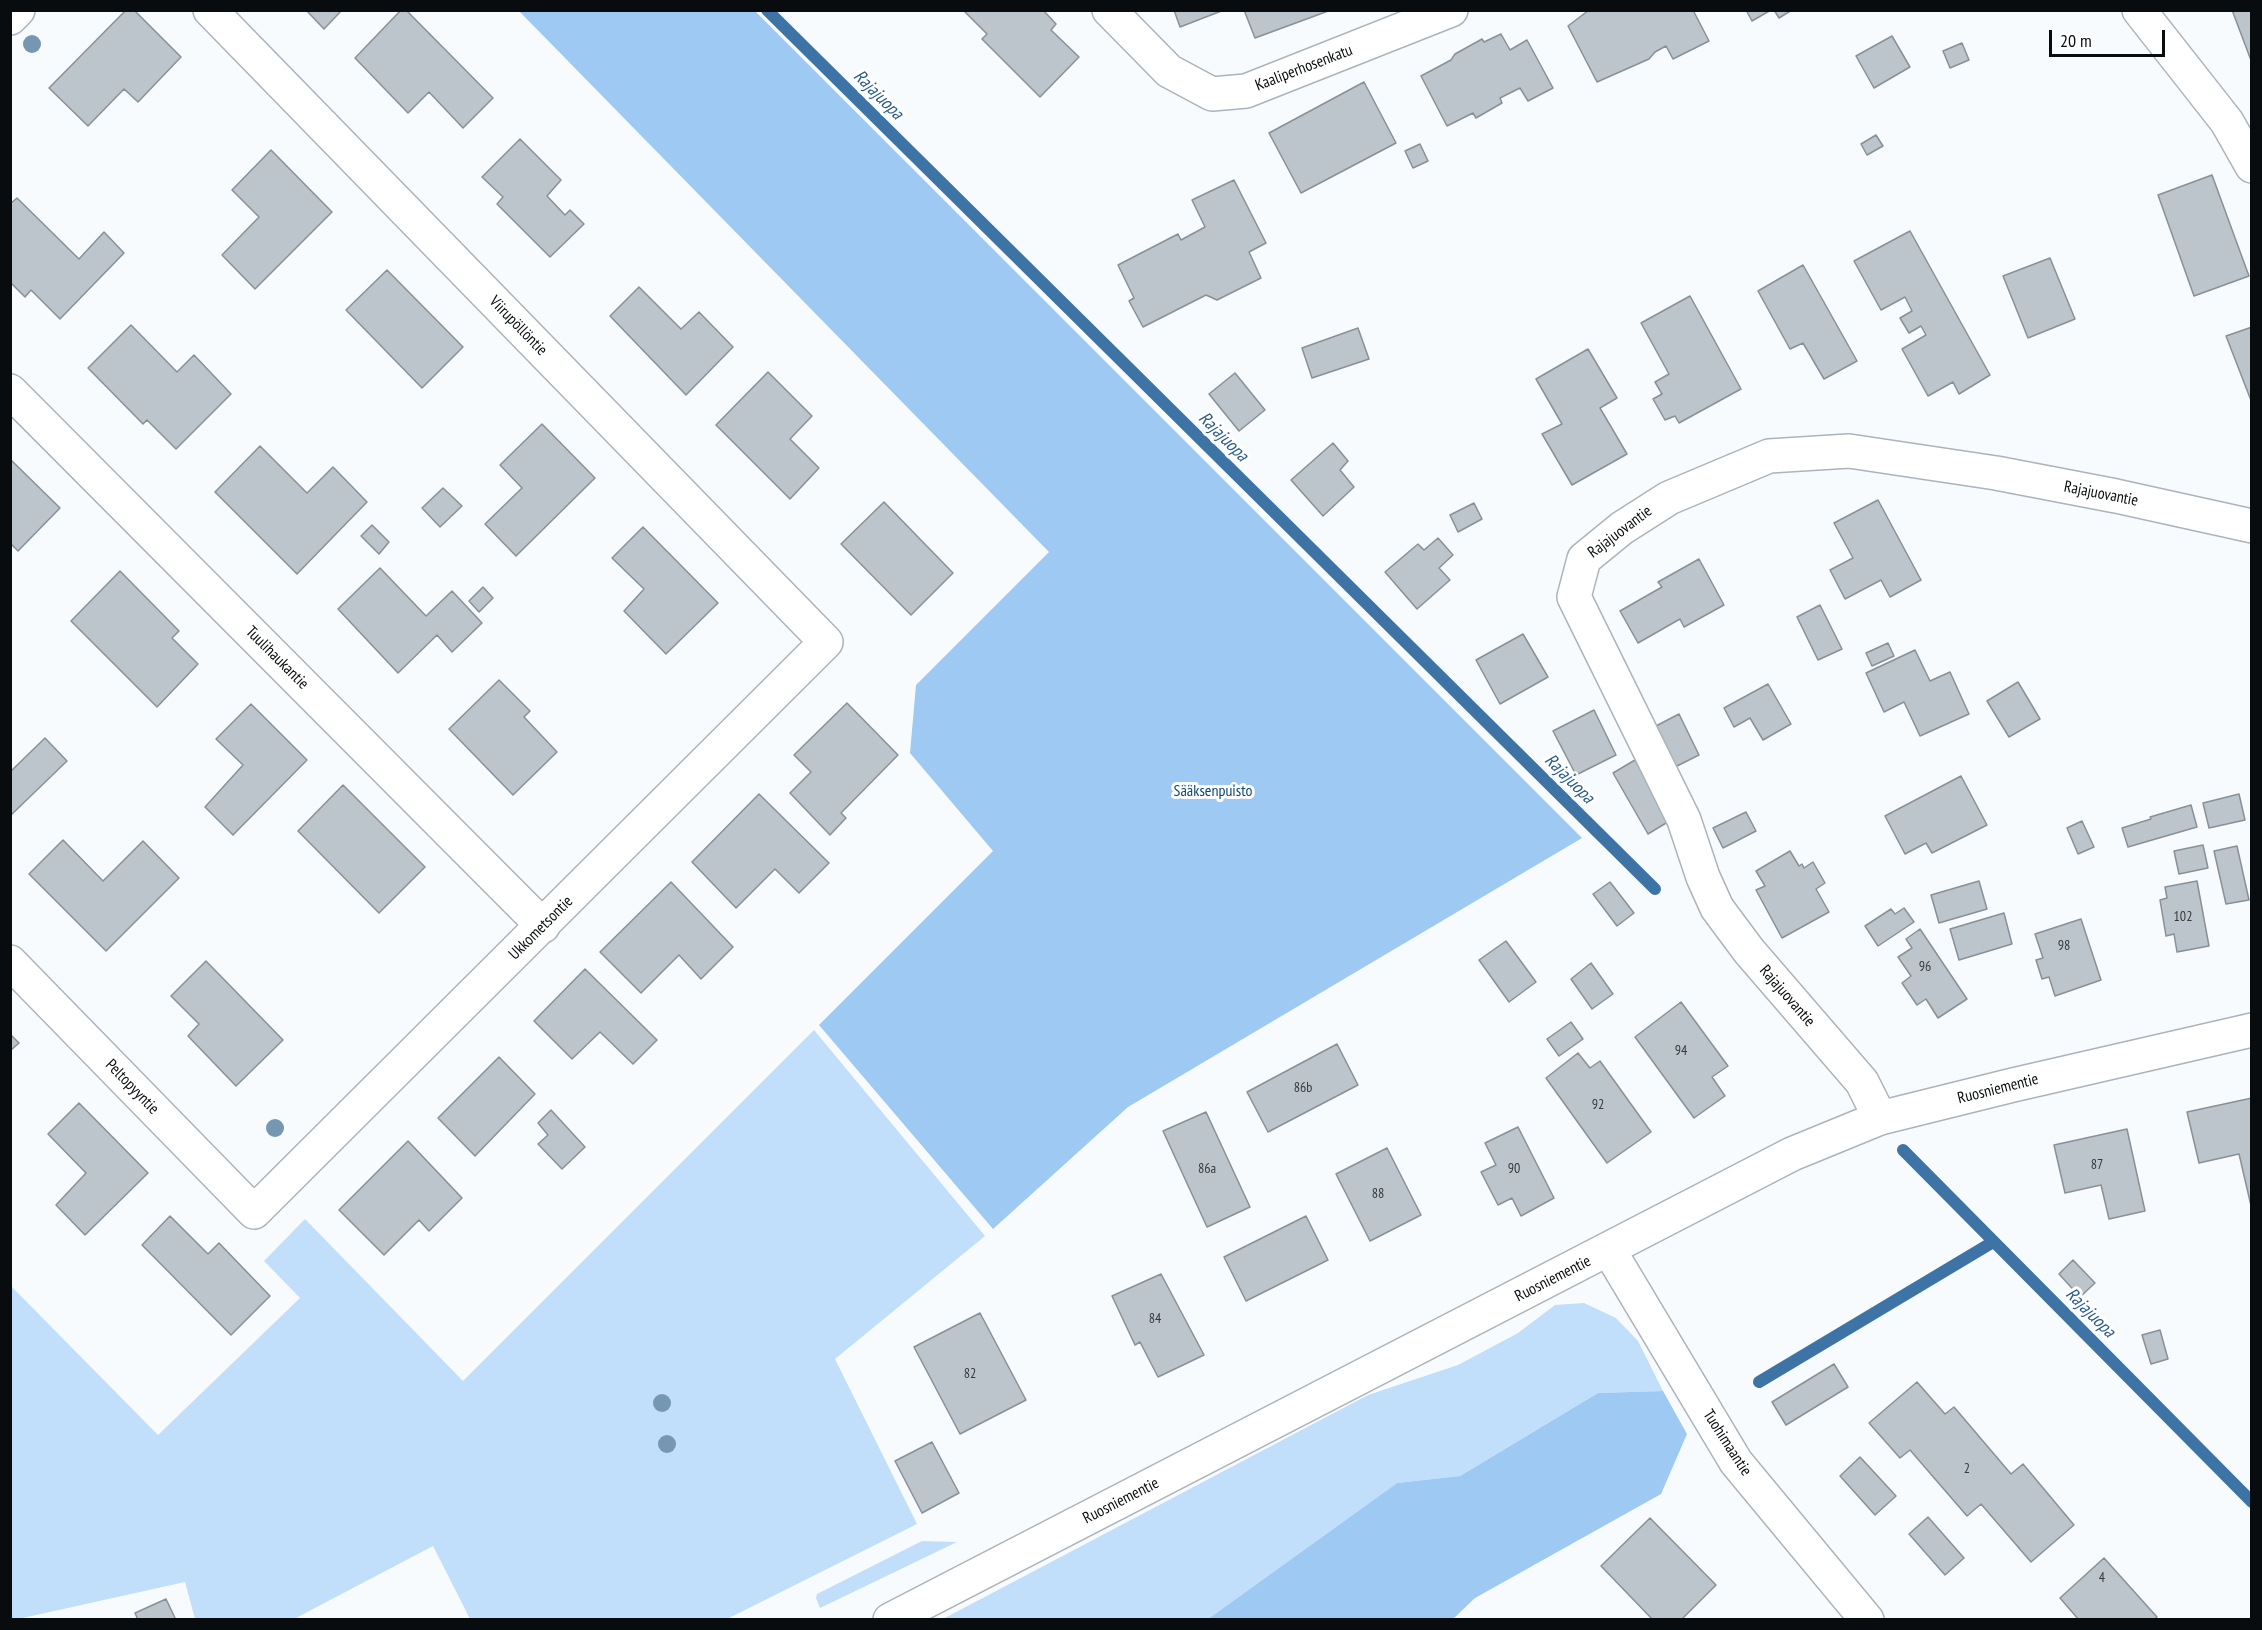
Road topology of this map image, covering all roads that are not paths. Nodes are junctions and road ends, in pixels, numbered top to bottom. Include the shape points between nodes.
1 (18, 10) edge
2 (210, 10) edge
3 (1109, 10) edge
4 (1451, 10) edge
5 (2139, 10) edge
6 (10, 18) edge
7 (2252, 166) edge
8 (10, 391) edge
9 (2252, 526) edge
10 (826, 642) joint
11 (543, 926) junction
12 (10, 962) edge
13 (2252, 1030) edge
14 (1880, 1118) junction
15 (254, 1212) joint
16 (1609, 1250) junction
17 (890, 1620) edge
18 (1868, 1620) edge

1 - 6 street
2 - 10 street, Viirupöllöntie
3 - 4 street, Kaaliperhosenkatu via 1169,71 1212,94 1246,91
5 - 7 street via 2227,122
8 - 11 street, Tuulihaukantie
9 - 14 street, Rajajuovantie via 1996,473 1849,451 1769,456 1669,498 1622,528 1584,559 1574,597 1684,820 1717,908 1862,1082
10 - 11 street, Ukkometsontie
11 - 15 street, Ukkometsontie
12 - 15 street, Peltopyyntie
13 - 14 street, Ruosniementie
14 - 16 street, Ruosniementie via 1792,1154
16 - 17 street, Ruosniementie
16 - 18 street, Tuohimaantie via 1736,1462

